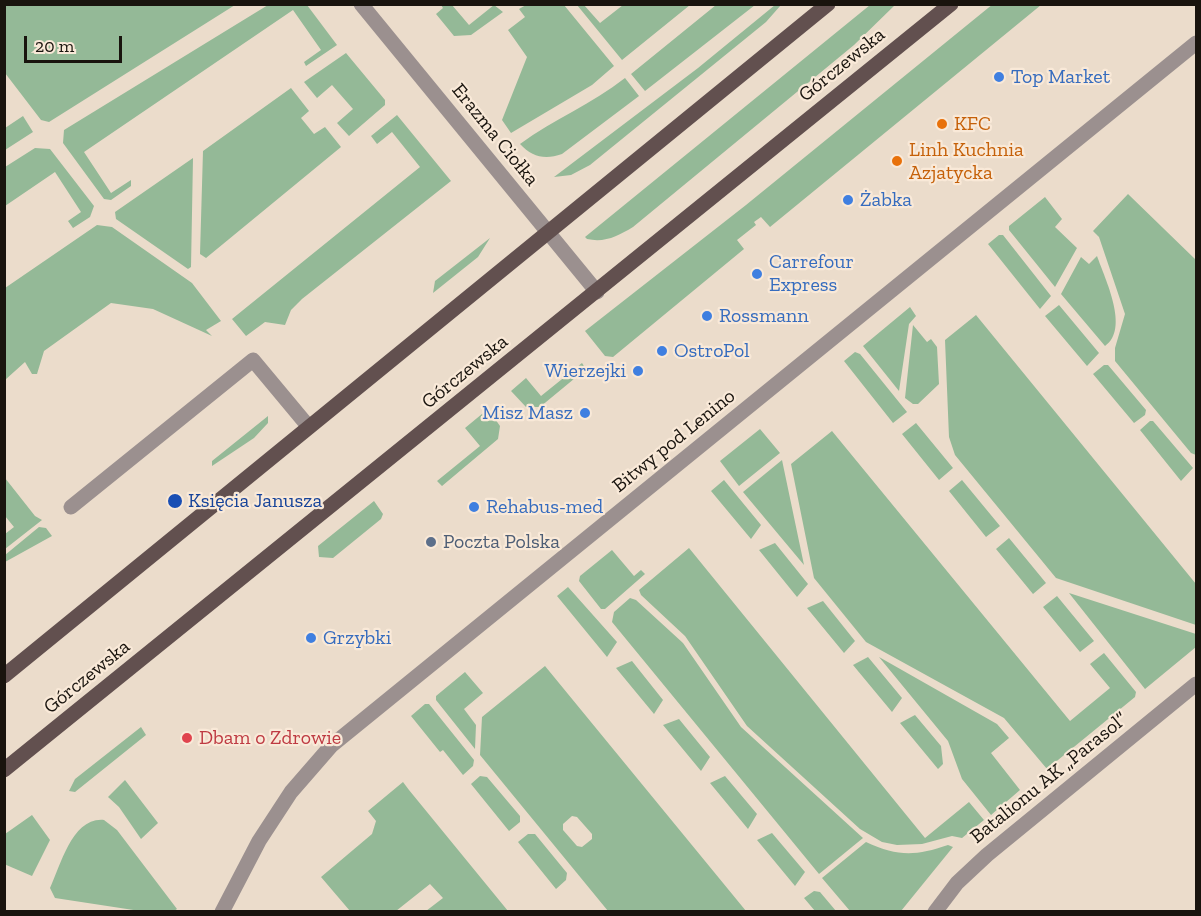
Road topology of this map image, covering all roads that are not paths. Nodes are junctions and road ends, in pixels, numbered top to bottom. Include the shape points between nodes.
1 (361, 4) edge
2 (828, 4) edge
3 (951, 4) edge
4 (1197, 43) edge
5 (549, 234) junction
6 (597, 291) junction
7 (308, 426) junction
8 (71, 507) dead end
9 (4, 676) edge
10 (1197, 684) edge
11 (4, 770) edge
12 (222, 912) edge
13 (935, 912) edge

1 - 5 street, Erazma Ciołka
2 - 5 main road
3 - 6 main road, Górczewska
4 - 12 street, Bitwy pod Lenino via 331,746 291,792 258,841
5 - 6 street, Erazma Ciołka
5 - 7 main road
6 - 11 main road, Górczewska
7 - 8 street via 253,360
7 - 9 main road
10 - 13 street, Batalionu AK „Parasol” via 987,855 957,883

